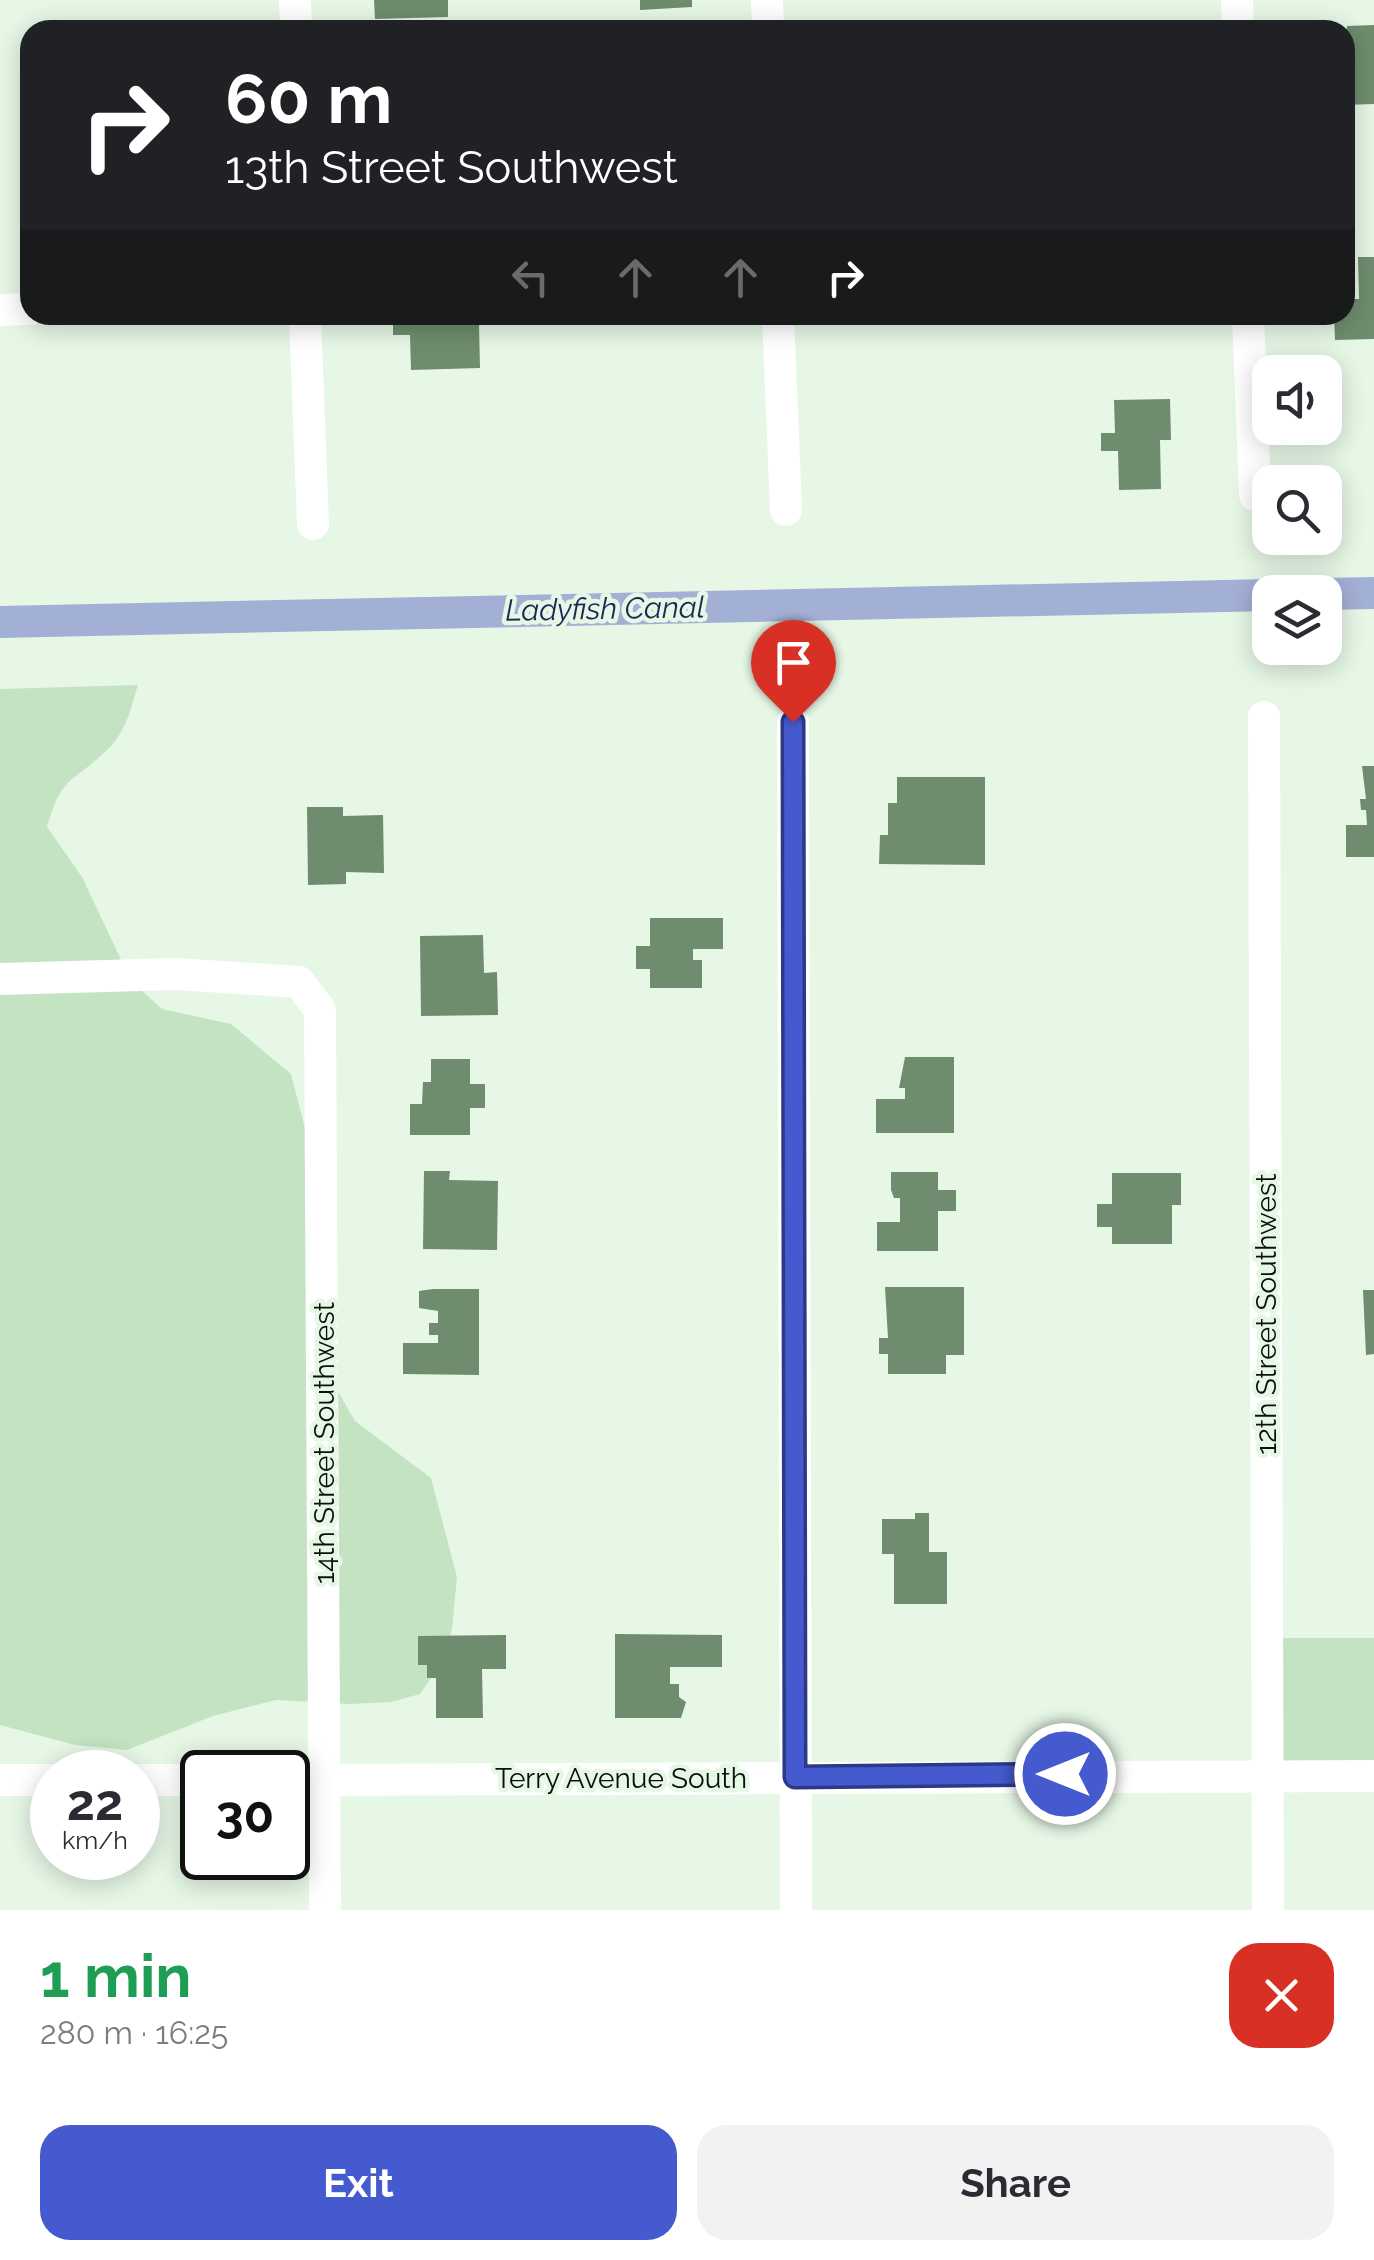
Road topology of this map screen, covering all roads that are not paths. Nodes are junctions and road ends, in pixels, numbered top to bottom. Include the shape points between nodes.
1 (305, 325) edge
2 (778, 325) edge
3 (1248, 325) edge
4 (1254, 465) edge
5 (786, 510) dead end
6 (313, 524) dead end
7 (1264, 718) dead end
8 (793, 722) dead end
9 (0, 979) edge
10 (1268, 1776) junction
11 (1374, 1776) edge
12 (795, 1777) junction
13 (0, 1780) edge
14 (30, 1780) edge
15 (310, 1780) edge
16 (325, 1780) junction
17 (325, 1910) edge
18 (796, 1910) edge
19 (1268, 1910) edge

1 - 6 street
2 - 5 street
3 - 4 street
7 - 10 street, 12th Street Southwest
8 - 12 street
9 - 16 street, 14th Street Southwest via 176,974 299,982 320,1010
10 - 11 street, Terry Avenue South
10 - 12 street, Terry Avenue South
10 - 19 street, 12th Street Southwest
12 - 16 street, Terry Avenue South
12 - 18 street
13 - 14 street
15 - 16 street, Terry Avenue South
16 - 17 street, 14th Street Southwest

